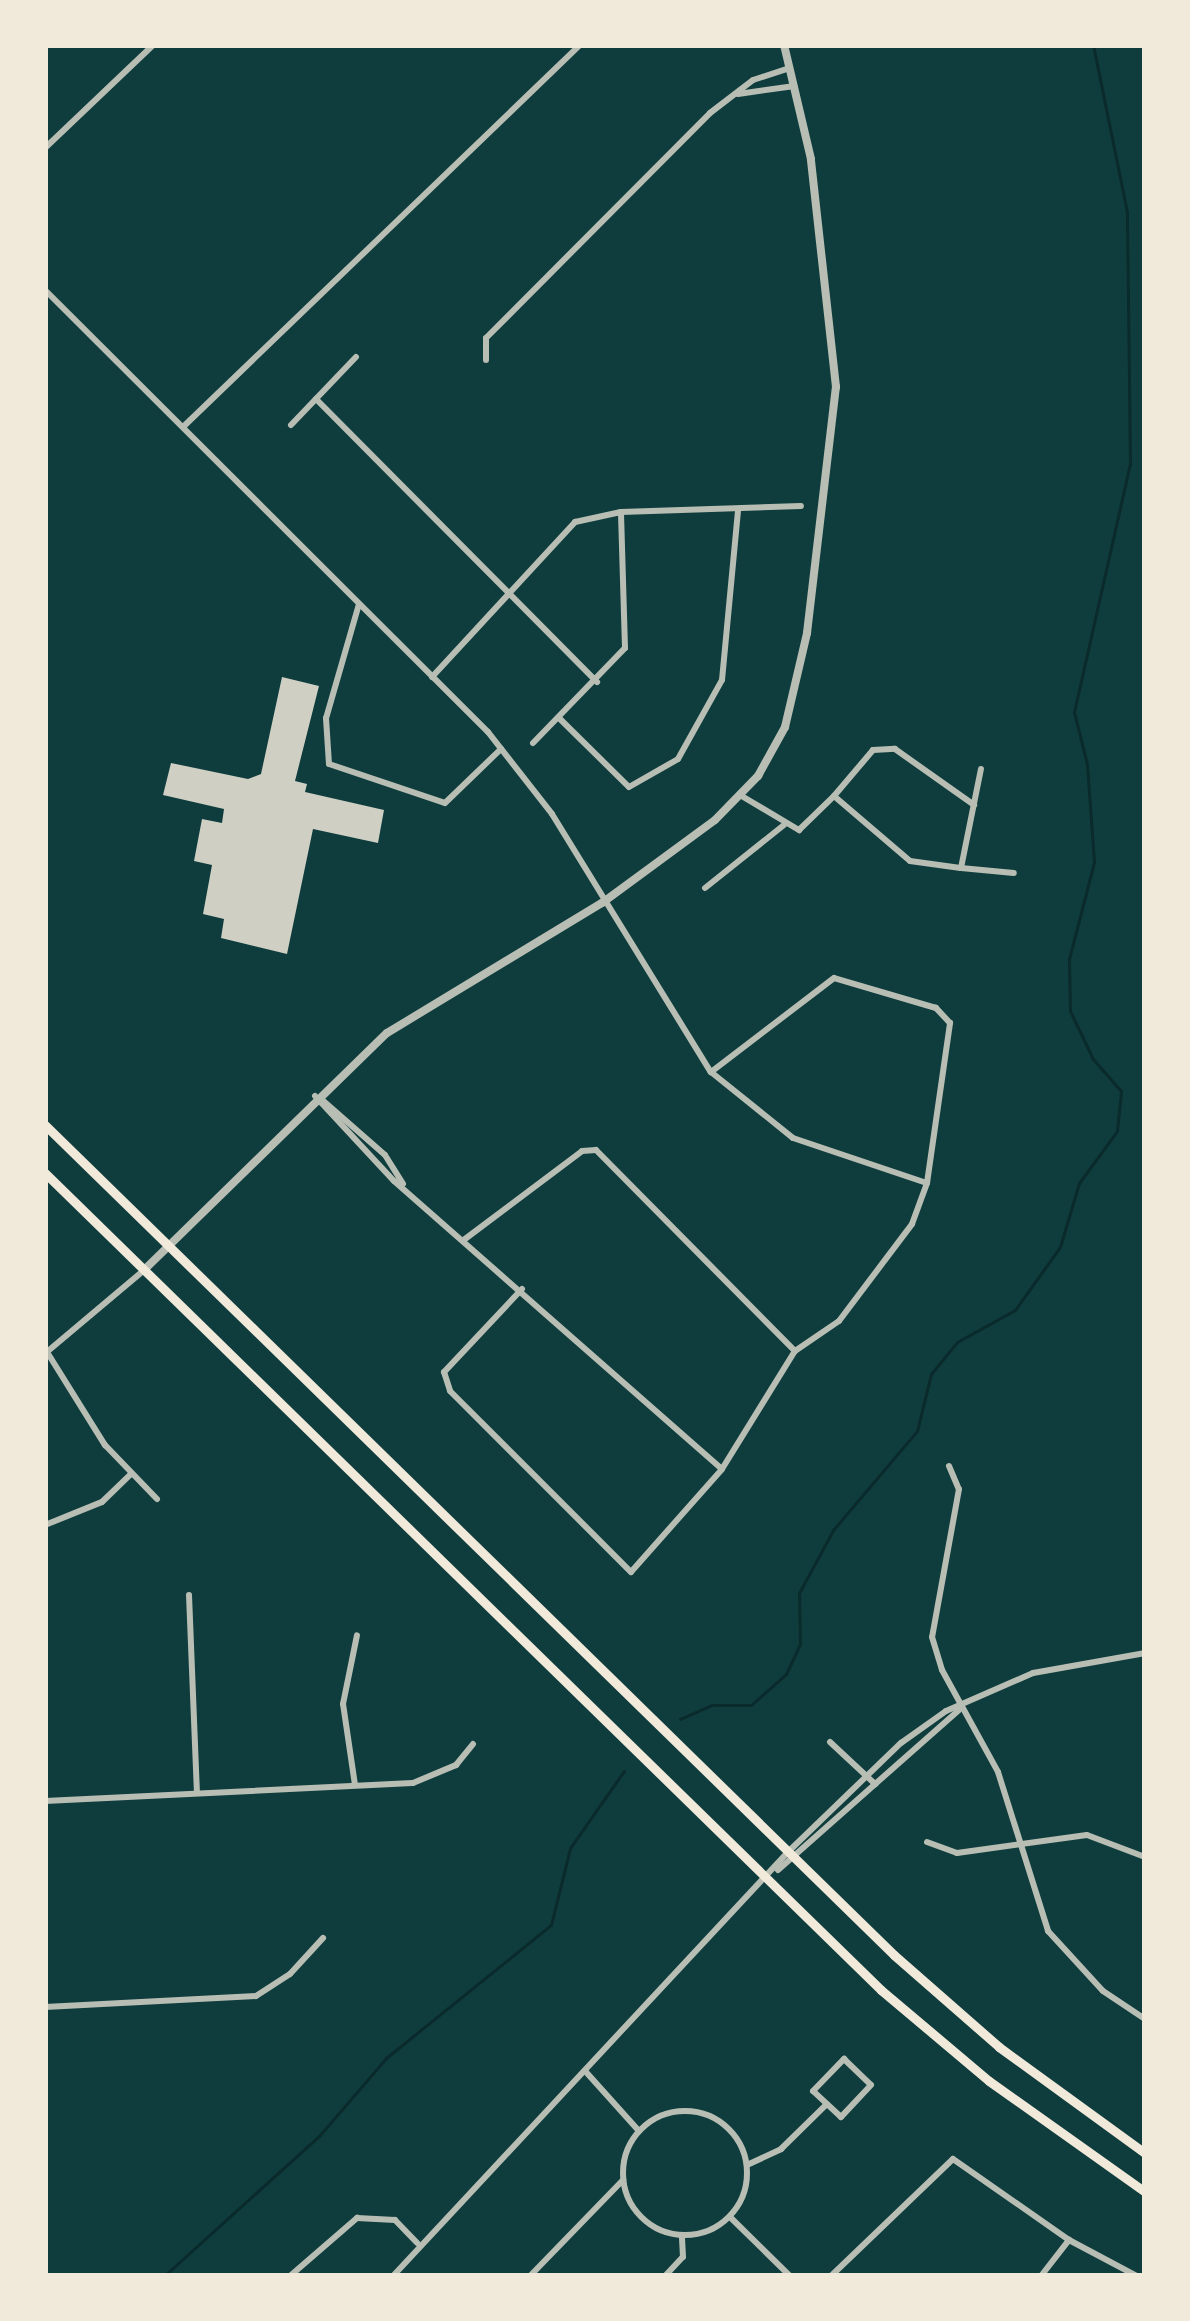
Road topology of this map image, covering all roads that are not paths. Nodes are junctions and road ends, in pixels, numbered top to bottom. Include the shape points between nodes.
1 (153, 45) edge
2 (580, 45) edge
3 (784, 45) edge
4 (790, 68) junction
5 (794, 86) junction
6 (735, 94) junction
7 (45, 148) edge
8 (45, 290) edge
9 (356, 357) dead end
10 (486, 360) dead end
11 (316, 399) junction
12 (292, 425) dead end
13 (183, 427) junction
14 (801, 506) dead end
15 (738, 511) junction
16 (621, 512) junction
17 (511, 596) junction
18 (359, 604) junction
19 (432, 676) junction
20 (597, 682) junction
21 (559, 718) junction
22 (533, 743) dead end
23 (501, 749) junction
24 (981, 769) dead end
25 (740, 795) junction
26 (834, 796) junction
27 (974, 805) junction
28 (784, 825) junction
29 (961, 868) junction
30 (1014, 874) dead end
31 (705, 888) dead end
32 (602, 903) junction
33 (712, 1072) junction
34 (315, 1096) junction
35 (45, 1125) edge
36 (45, 1173) edge
37 (927, 1183) junction
38 (465, 1239) junction
39 (167, 1244) junction
40 (144, 1270) junction
41 (522, 1289) junction
42 (795, 1352) junction
43 (46, 1353) edge
44 (949, 1466) dead end
45 (722, 1469) junction
46 (131, 1474) junction
47 (157, 1498) dead end
48 (45, 1525) edge
49 (189, 1594) dead end
50 (357, 1635) dead end
51 (1145, 1653) edge
52 (961, 1707) junction
53 (830, 1742) dead end
54 (473, 1744) dead end
55 (866, 1776) junction
56 (875, 1784) junction
57 (355, 1785) junction
58 (197, 1792) junction
59 (45, 1801) edge
60 (927, 1842) dead end
61 (1022, 1849) junction
62 (793, 1856) junction
63 (1145, 1857) edge
64 (766, 1881) junction
65 (323, 1938) dead end
66 (45, 2008) edge
67 (1145, 2019) edge
68 (586, 2072) junction
69 (827, 2104) junction
70 (638, 2131) junction
71 (1145, 2152) edge
72 (747, 2165) junction
73 (623, 2180) junction
74 (1145, 2192) edge
75 (730, 2217) junction
76 (682, 2235) junction
77 (1069, 2240) junction
78 (417, 2243) junction
79 (290, 2276) edge
80 (393, 2276) edge
81 (530, 2276) edge
82 (665, 2276) edge
83 (790, 2276) edge
84 (830, 2276) edge
85 (1041, 2276) edge
86 (1137, 2276) edge

1 - 7 street
2 - 13 street
3 - 4 street
4 - 5 street
4 - 6 street
5 - 6 street
5 - 25 street via 811,159 836,387 802,656 785,727
6 - 10 street via 486,338
8 - 13 street
9 - 11 street
11 - 12 street
11 - 17 street
13 - 18 street
14 - 15 street
15 - 16 street
15 - 21 street via 722,680 678,758 629,787
16 - 17 street via 575,522
16 - 20 street via 625,648
17 - 19 street
17 - 20 street
18 - 19 street
18 - 23 street via 326,718 328,764 446,803
19 - 23 street
20 - 21 street
21 - 22 street
23 - 32 street via 552,814
24 - 27 street
25 - 28 street
25 - 32 street
26 - 27 street via 874,750 895,749
26 - 28 street via 799,830
26 - 29 street via 910,861
27 - 29 street
28 - 31 street
29 - 30 street
32 - 33 street
32 - 34 street via 430,1000
33 - 37 street via 794,1138
33 - 37 street via 834,978 936,1008 950,1023
34 - 38 street
34 - 39 street
35 - 39 highway
36 - 40 highway
37 - 42 street via 912,1224 867,1288
38 - 41 street
38 - 42 street via 582,1151 596,1150
39 - 40 street
39 - 62 highway
40 - 43 street
40 - 64 highway
41 - 45 street
41 - 45 street via 444,1372 450,1391 631,1572
42 - 45 street
43 - 46 street
44 - 52 street via 959,1489 932,1637
46 - 47 street
46 - 48 street via 102,1502
49 - 58 street
50 - 57 street via 343,1704
51 - 52 street via 1033,1673
52 - 55 street via 902,1742
52 - 56 street
52 - 61 street via 998,1772
53 - 55 street
54 - 57 street via 440,1775
55 - 56 street
55 - 62 street
56 - 62 street
57 - 58 street
58 - 59 street
60 - 61 street via 957,1853
61 - 63 street via 1087,1835
61 - 67 street via 1057,1942 1103,1991
62 - 64 street
62 - 71 highway via 946,2003
64 - 68 street
64 - 74 highway via 949,2049
65 - 66 street via 290,1975 256,1996
68 - 70 street
68 - 78 street
69 - 69 street via 813,2091 844,2059 871,2085 841,2116
69 - 72 street via 782,2149
70 - 72 street via 680,2110 705,2114 735,2135
70 - 73 street
72 - 75 street via 745,2191
73 - 76 street via 646,2223
73 - 81 street
75 - 76 street
75 - 83 street
76 - 82 street via 683,2257
77 - 84 street via 953,2159
77 - 85 street
77 - 86 street
78 - 79 street via 395,2220 357,2218
78 - 80 street

